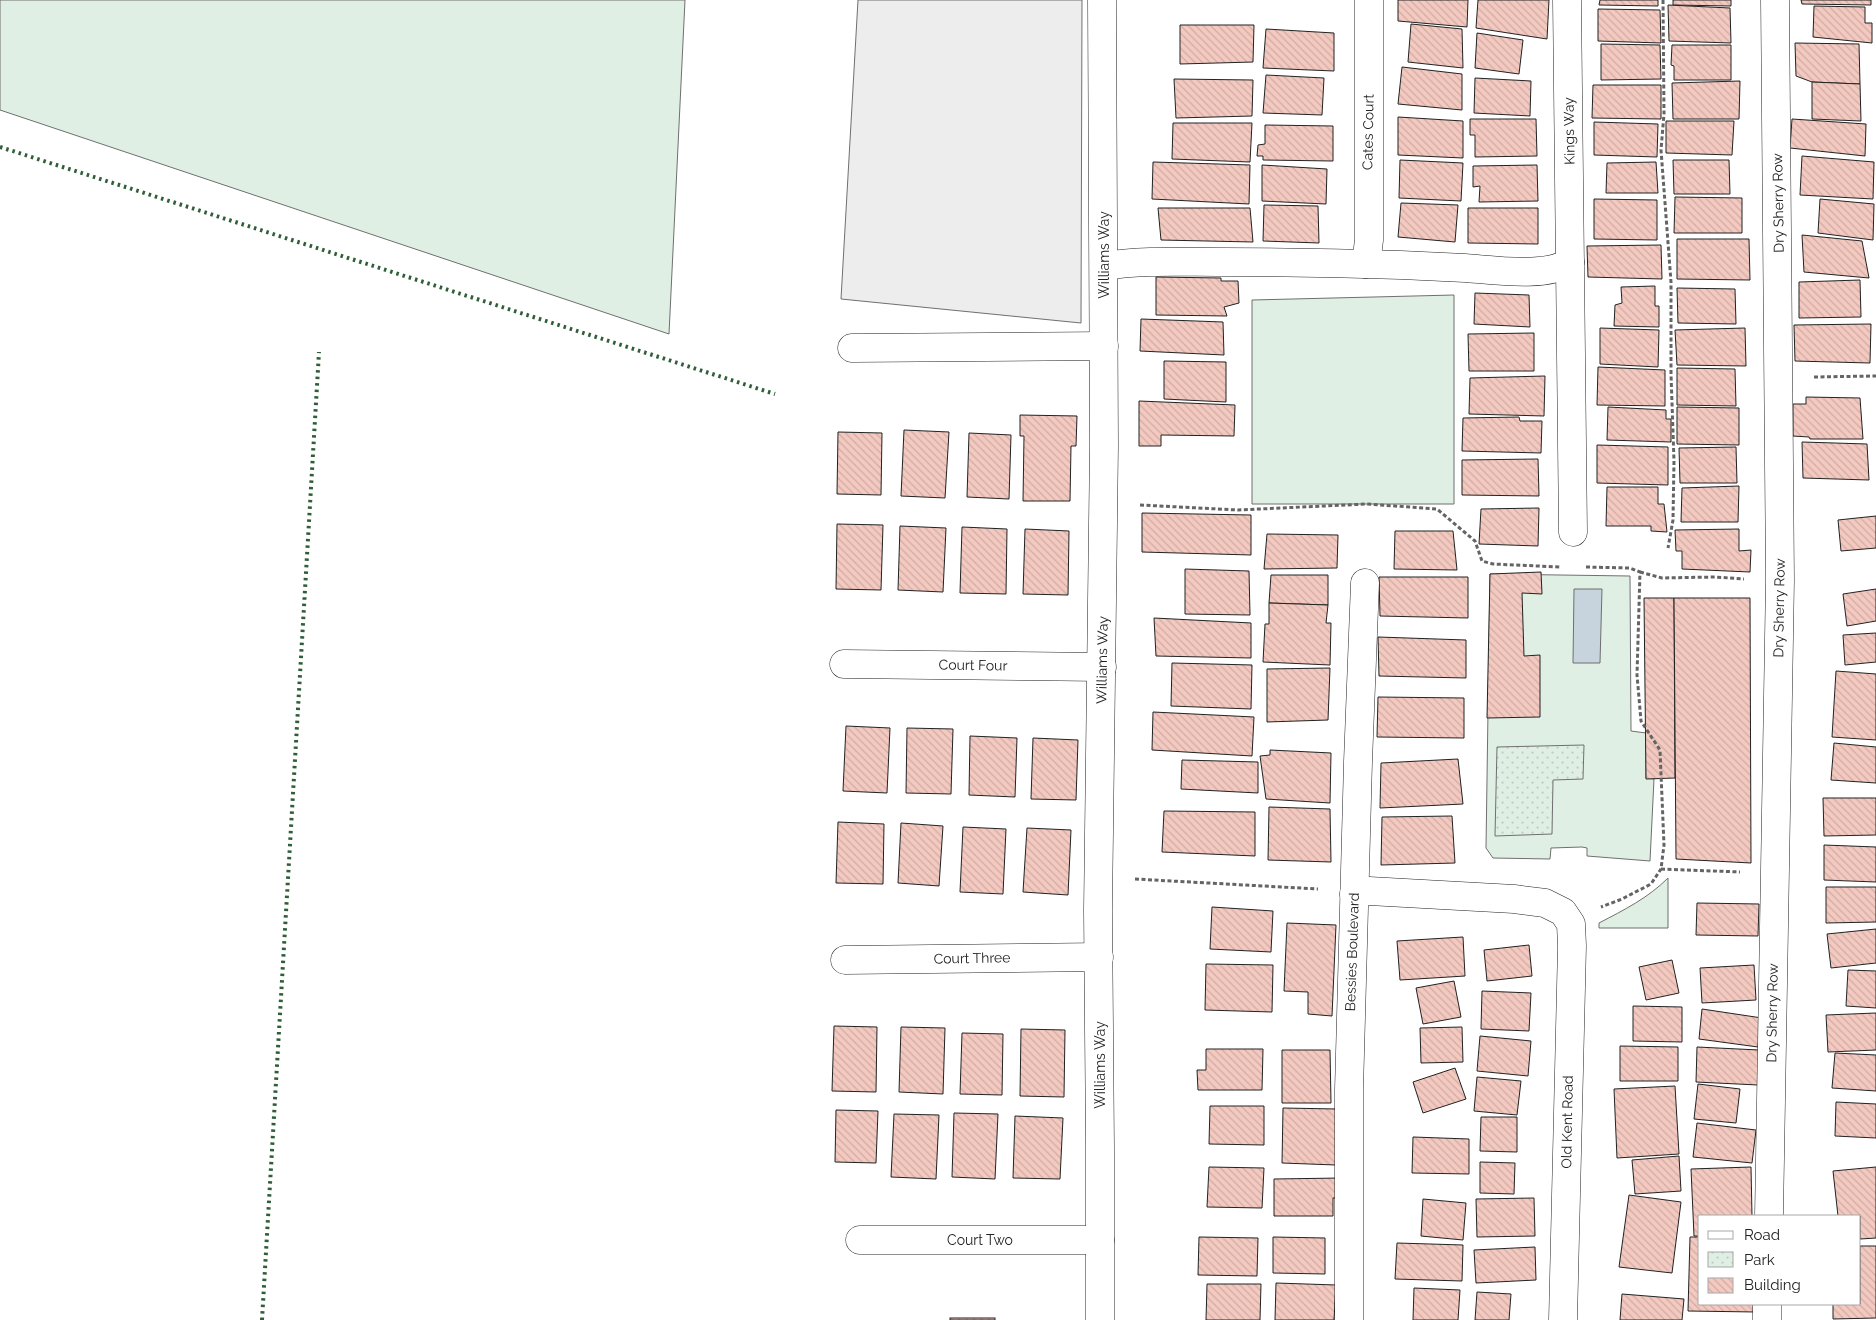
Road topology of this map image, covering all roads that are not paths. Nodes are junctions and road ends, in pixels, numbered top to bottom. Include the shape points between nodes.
1 (1102, 0) edge
2 (1369, 0) edge
3 (1567, 0) edge
4 (1775, 0) edge
5 (1570, 262) junction
6 (1366, 264) junction
7 (1104, 266) junction
8 (1104, 346) junction
9 (852, 348) dead end
10 (1572, 532) dead end
11 (1365, 583) dead end
12 (844, 664) dead end
13 (1102, 667) junction
14 (1354, 892) junction
15 (1099, 957) junction
16 (845, 960) dead end
17 (1769, 1215) edge
18 (860, 1240) dead end
19 (1100, 1240) junction
20 (1767, 1305) edge
21 (1100, 1320) edge
22 (1349, 1320) edge
23 (1563, 1320) edge
24 (1767, 1320) edge

1 - 7 street, Williams Way
2 - 6 street, Cates Court via 1369,240
3 - 5 street, Kings Way
4 - 17 street, Dry Sherry Row via 1780,580
5 - 6 street via 1548,270 1518,271
5 - 10 street, Kings Way
6 - 7 street via 1167,262
7 - 8 street, Williams Way
8 - 9 street
8 - 13 street, Williams Way
11 - 14 street, Bessies Boulevard
12 - 13 street, Court Four
13 - 15 street, Williams Way
14 - 22 street, Bessies Boulevard via 1349,1090
14 - 23 street, Old Kent Road via 1514,899 1545,903 1567,918 1572,946
15 - 16 street, Court Three
15 - 19 street, Williams Way
18 - 19 street, Court Two
19 - 21 street, Williams Way
20 - 24 street

